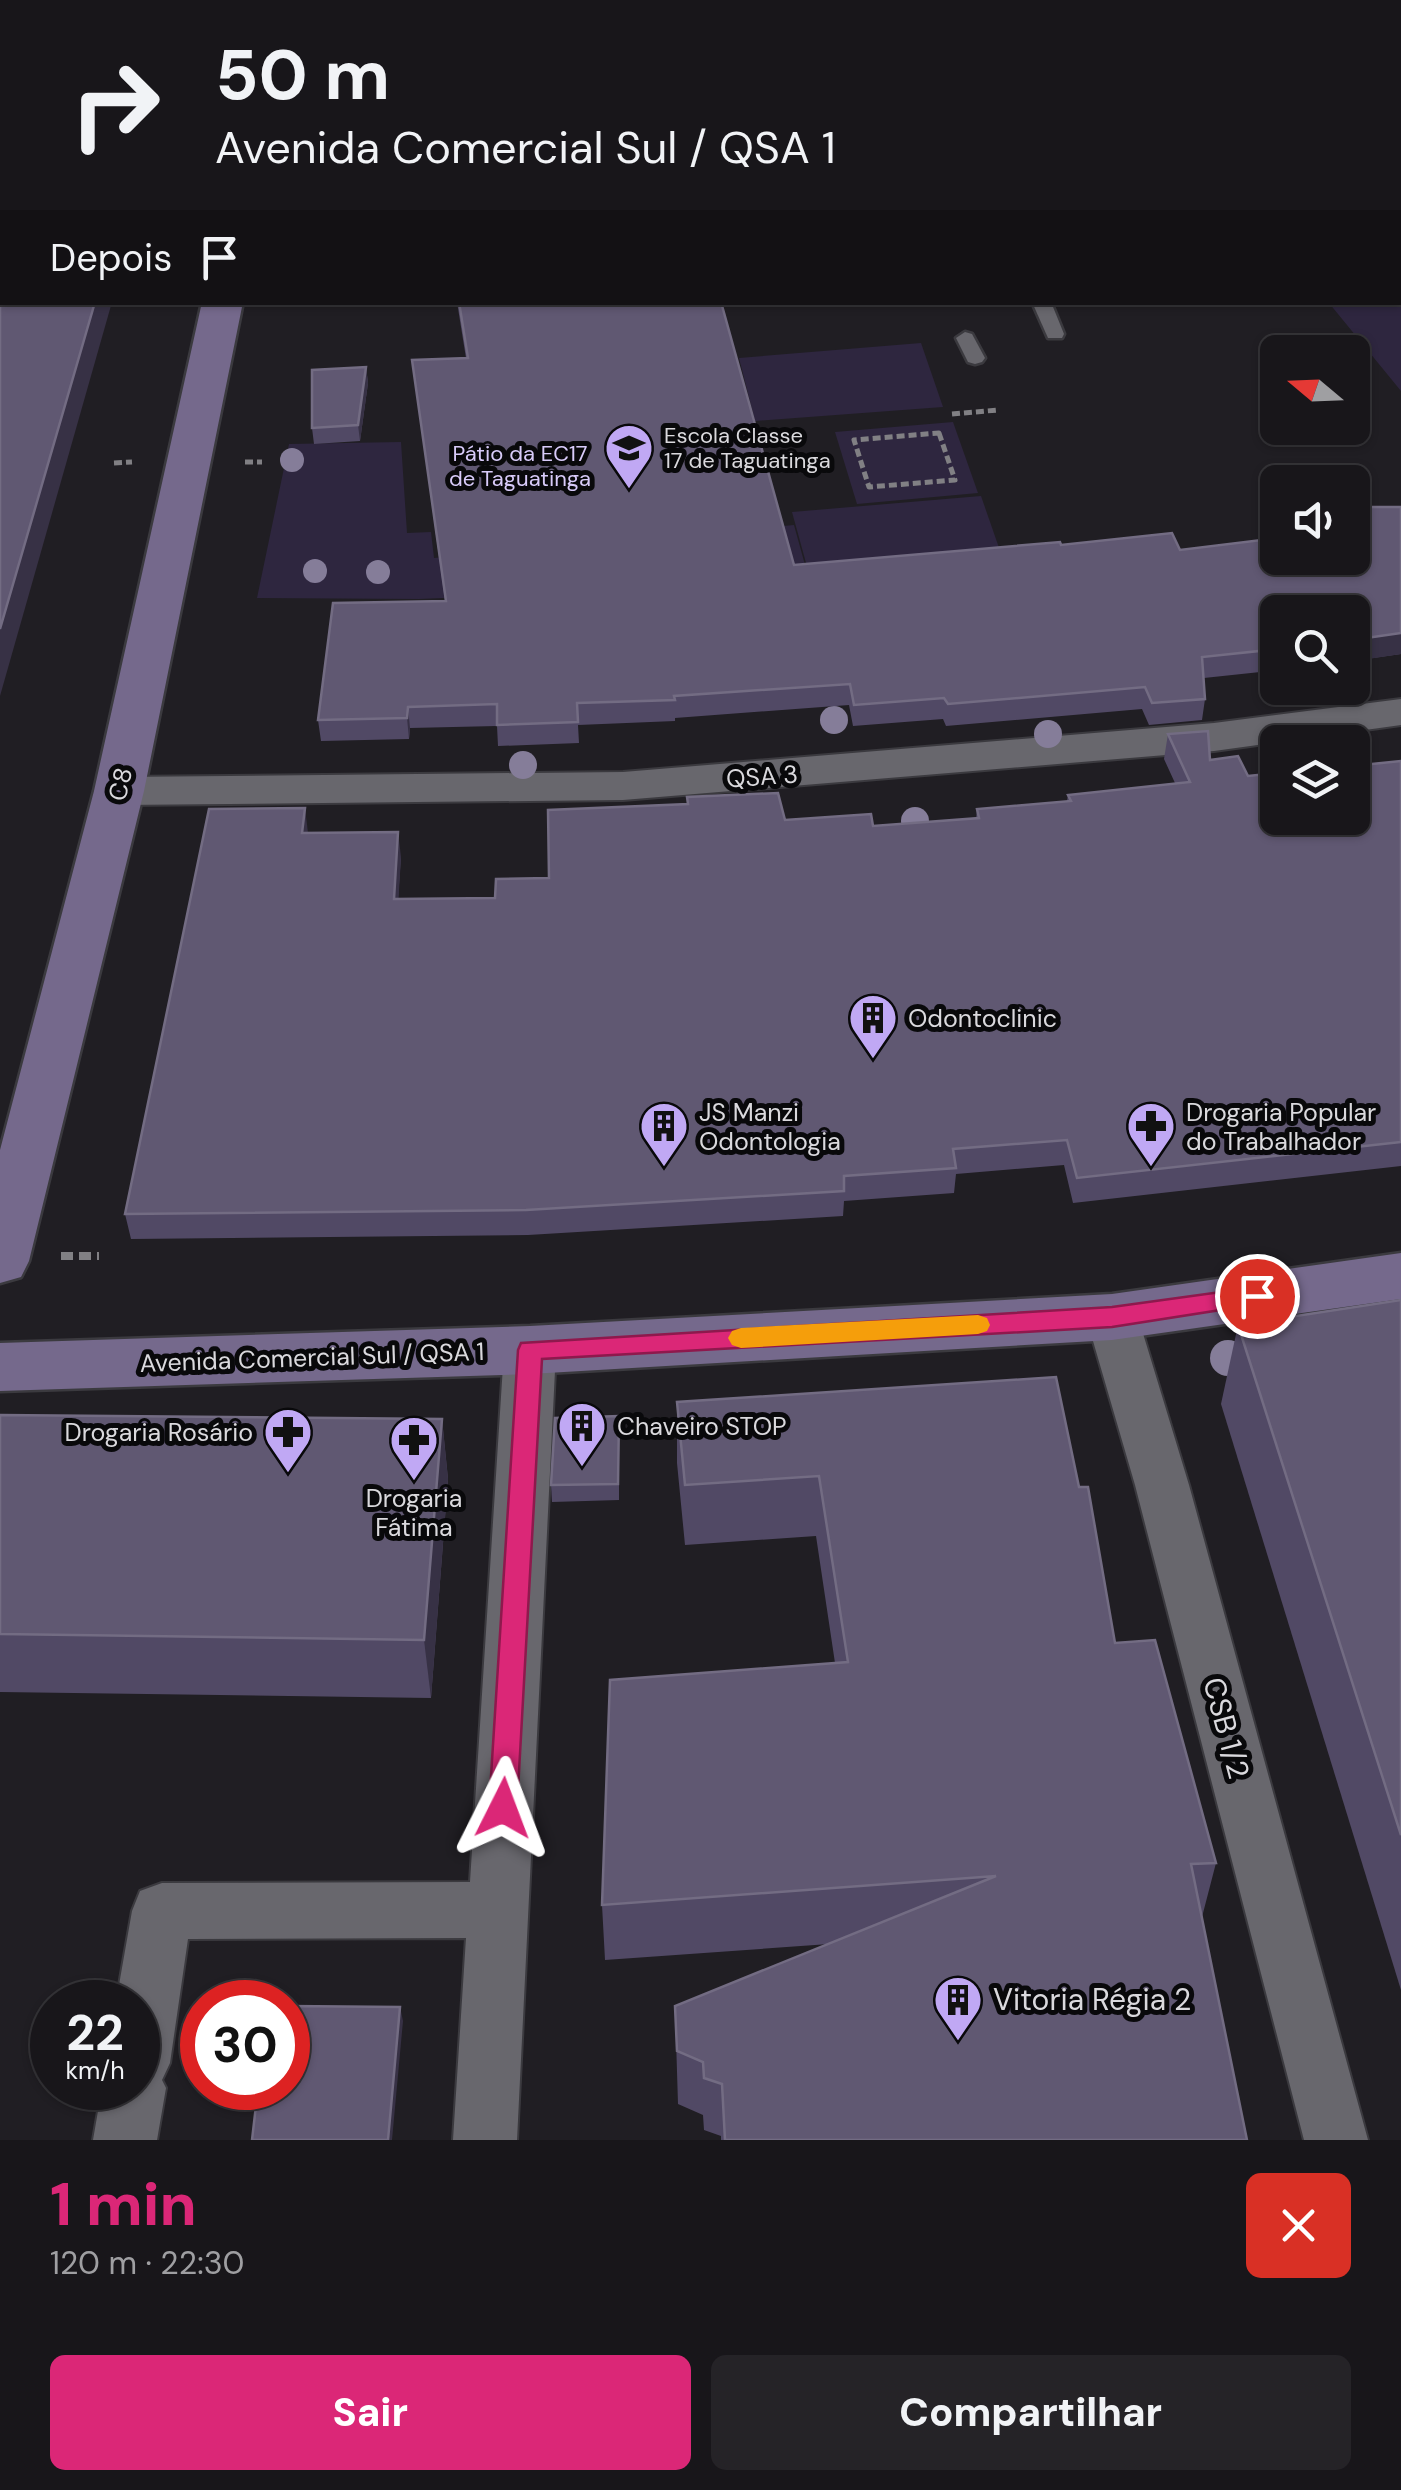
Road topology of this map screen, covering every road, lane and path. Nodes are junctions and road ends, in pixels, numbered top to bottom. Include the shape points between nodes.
1 (222, 305) edge
2 (1042, 305) edge
3 (1056, 334) dead end
4 (964, 338) dead end
5 (975, 358) dead end
6 (998, 410) dead end
7 (952, 414) dead end
8 (861, 464) joint
9 (1401, 712) edge
10 (119, 791) junction
11 (0, 1261) edge
12 (1401, 1276) edge
13 (1112, 1317) junction
14 (530, 1350) junction
15 (0, 1367) edge
16 (498, 1910) junction
17 (151, 1980) edge
18 (130, 2110) edge
19 (125, 2140) edge
20 (485, 2140) edge
21 (1336, 2140) edge

1 - 10 main road, C8
2 - 3 lane
4 - 5 lane
6 - 7 path
8 - 8 path via 854,440 939,433 955,480 869,488
9 - 10 street, QSA 3 via 1194,739 623,786
10 - 11 main road, C8
12 - 13 main road, Avenida Comercial Sul / QSA 1
13 - 14 main road, Avenida Comercial Sul / QSA 1
13 - 21 street, CSB 1/2
14 - 15 main road, Avenida Comercial Sul / QSA 1
14 - 16 street
16 - 17 street via 162,1910
16 - 20 street
18 - 19 street

